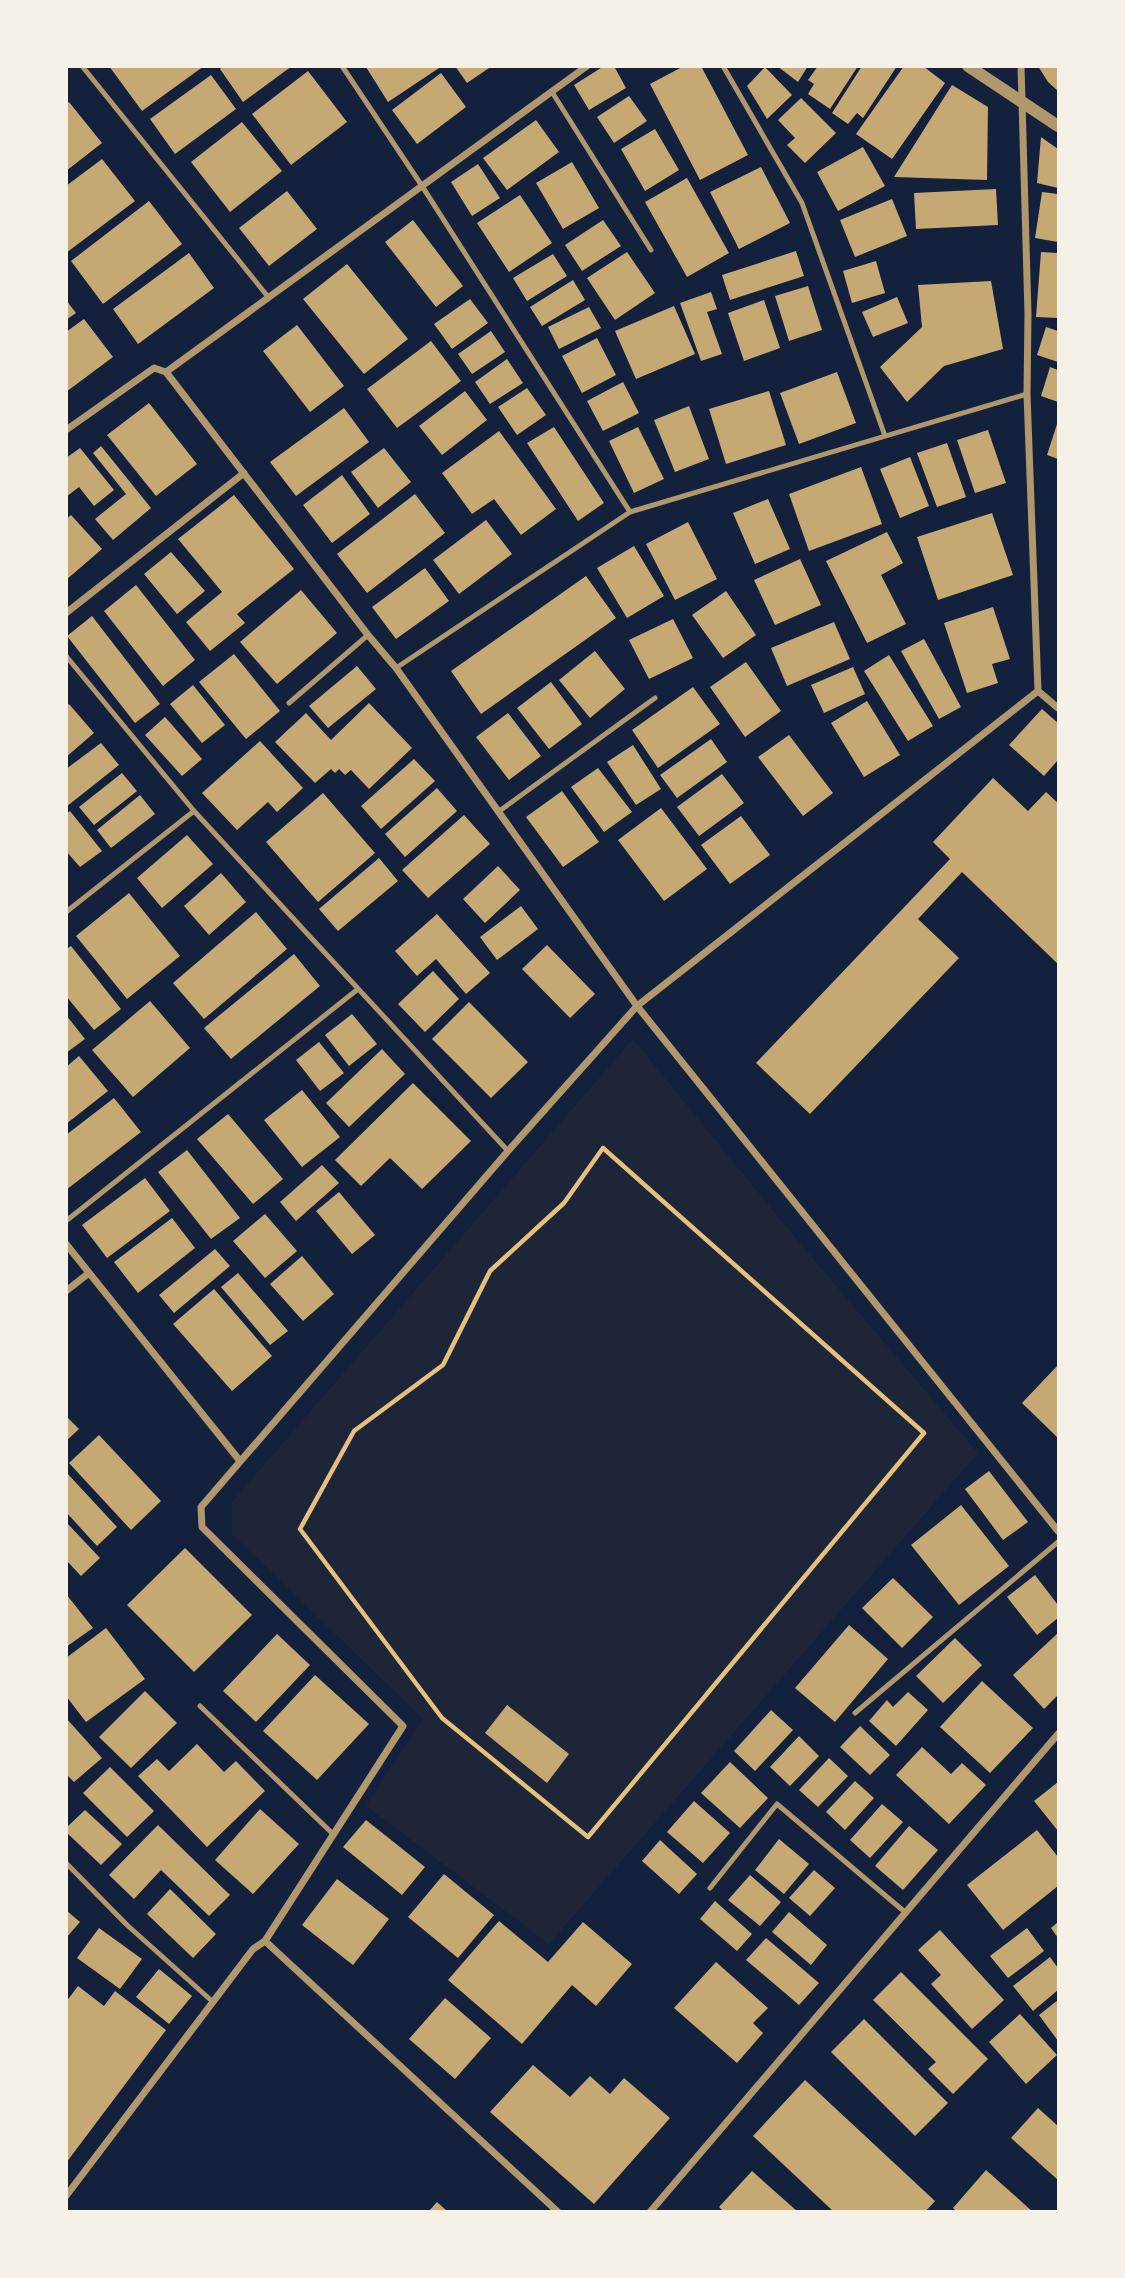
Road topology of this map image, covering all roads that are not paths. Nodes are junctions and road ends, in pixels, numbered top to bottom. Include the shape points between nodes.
1 (82, 66) edge
2 (342, 66) edge
3 (586, 66) edge
4 (723, 66) edge
5 (968, 66) edge
6 (1021, 66) edge
7 (552, 92) junction
8 (1021, 102) junction
9 (1059, 126) edge
10 (422, 186) junction
11 (650, 250) dead end
12 (269, 298) junction
13 (166, 372) junction
14 (1027, 394) junction
15 (66, 430) edge
16 (885, 436) junction
17 (244, 473) junction
18 (630, 512) junction
19 (66, 614) edge
20 (368, 635) junction
21 (66, 656) edge
22 (396, 668) junction
23 (1038, 691) junction
24 (655, 698) dead end
25 (289, 703) dead end
26 (1059, 708) edge
27 (194, 811) junction
28 (498, 812) junction
29 (66, 912) edge
30 (358, 989) junction
31 (637, 1006) junction
32 (509, 1151) junction
33 (66, 1221) edge
34 (66, 1244) edge
35 (89, 1273) junction
36 (66, 1292) edge
37 (240, 1461) junction
38 (1059, 1531) edge
39 (1059, 1542) edge
40 (200, 1706) dead end
41 (855, 1713) dead end
42 (1059, 1734) edge
43 (333, 1834) junction
44 (66, 1863) edge
45 (710, 1888) dead end
46 (906, 1913) junction
47 (265, 1941) junction
48 (213, 2002) junction
49 (66, 2196) edge
50 (558, 2211) edge
51 (650, 2211) edge

1 - 12 lane
2 - 10 lane
3 - 7 street
4 - 16 lane via 802,203
5 - 8 street
6 - 8 street
7 - 10 street
7 - 11 lane
8 - 9 street
8 - 14 street
10 - 12 street
10 - 18 lane
12 - 13 street
13 - 15 street via 154,368
13 - 17 street
14 - 16 lane
14 - 23 street
16 - 18 lane
17 - 19 street
17 - 20 street
18 - 22 lane
20 - 22 street
20 - 25 lane
21 - 27 lane
22 - 28 street
23 - 26 street
23 - 31 street
24 - 28 lane
27 - 29 lane
27 - 30 lane
28 - 31 street
30 - 32 lane
30 - 33 lane
31 - 32 street
31 - 38 street
32 - 37 street
34 - 35 street
35 - 36 street
35 - 37 street
37 - 43 street via 201,1507 202,1527 403,1726
39 - 41 lane
40 - 43 lane
42 - 46 street
43 - 47 street
44 - 48 lane
45 - 46 lane via 777,1804
46 - 51 street
47 - 48 street via 253,1949
47 - 50 street
48 - 49 street

